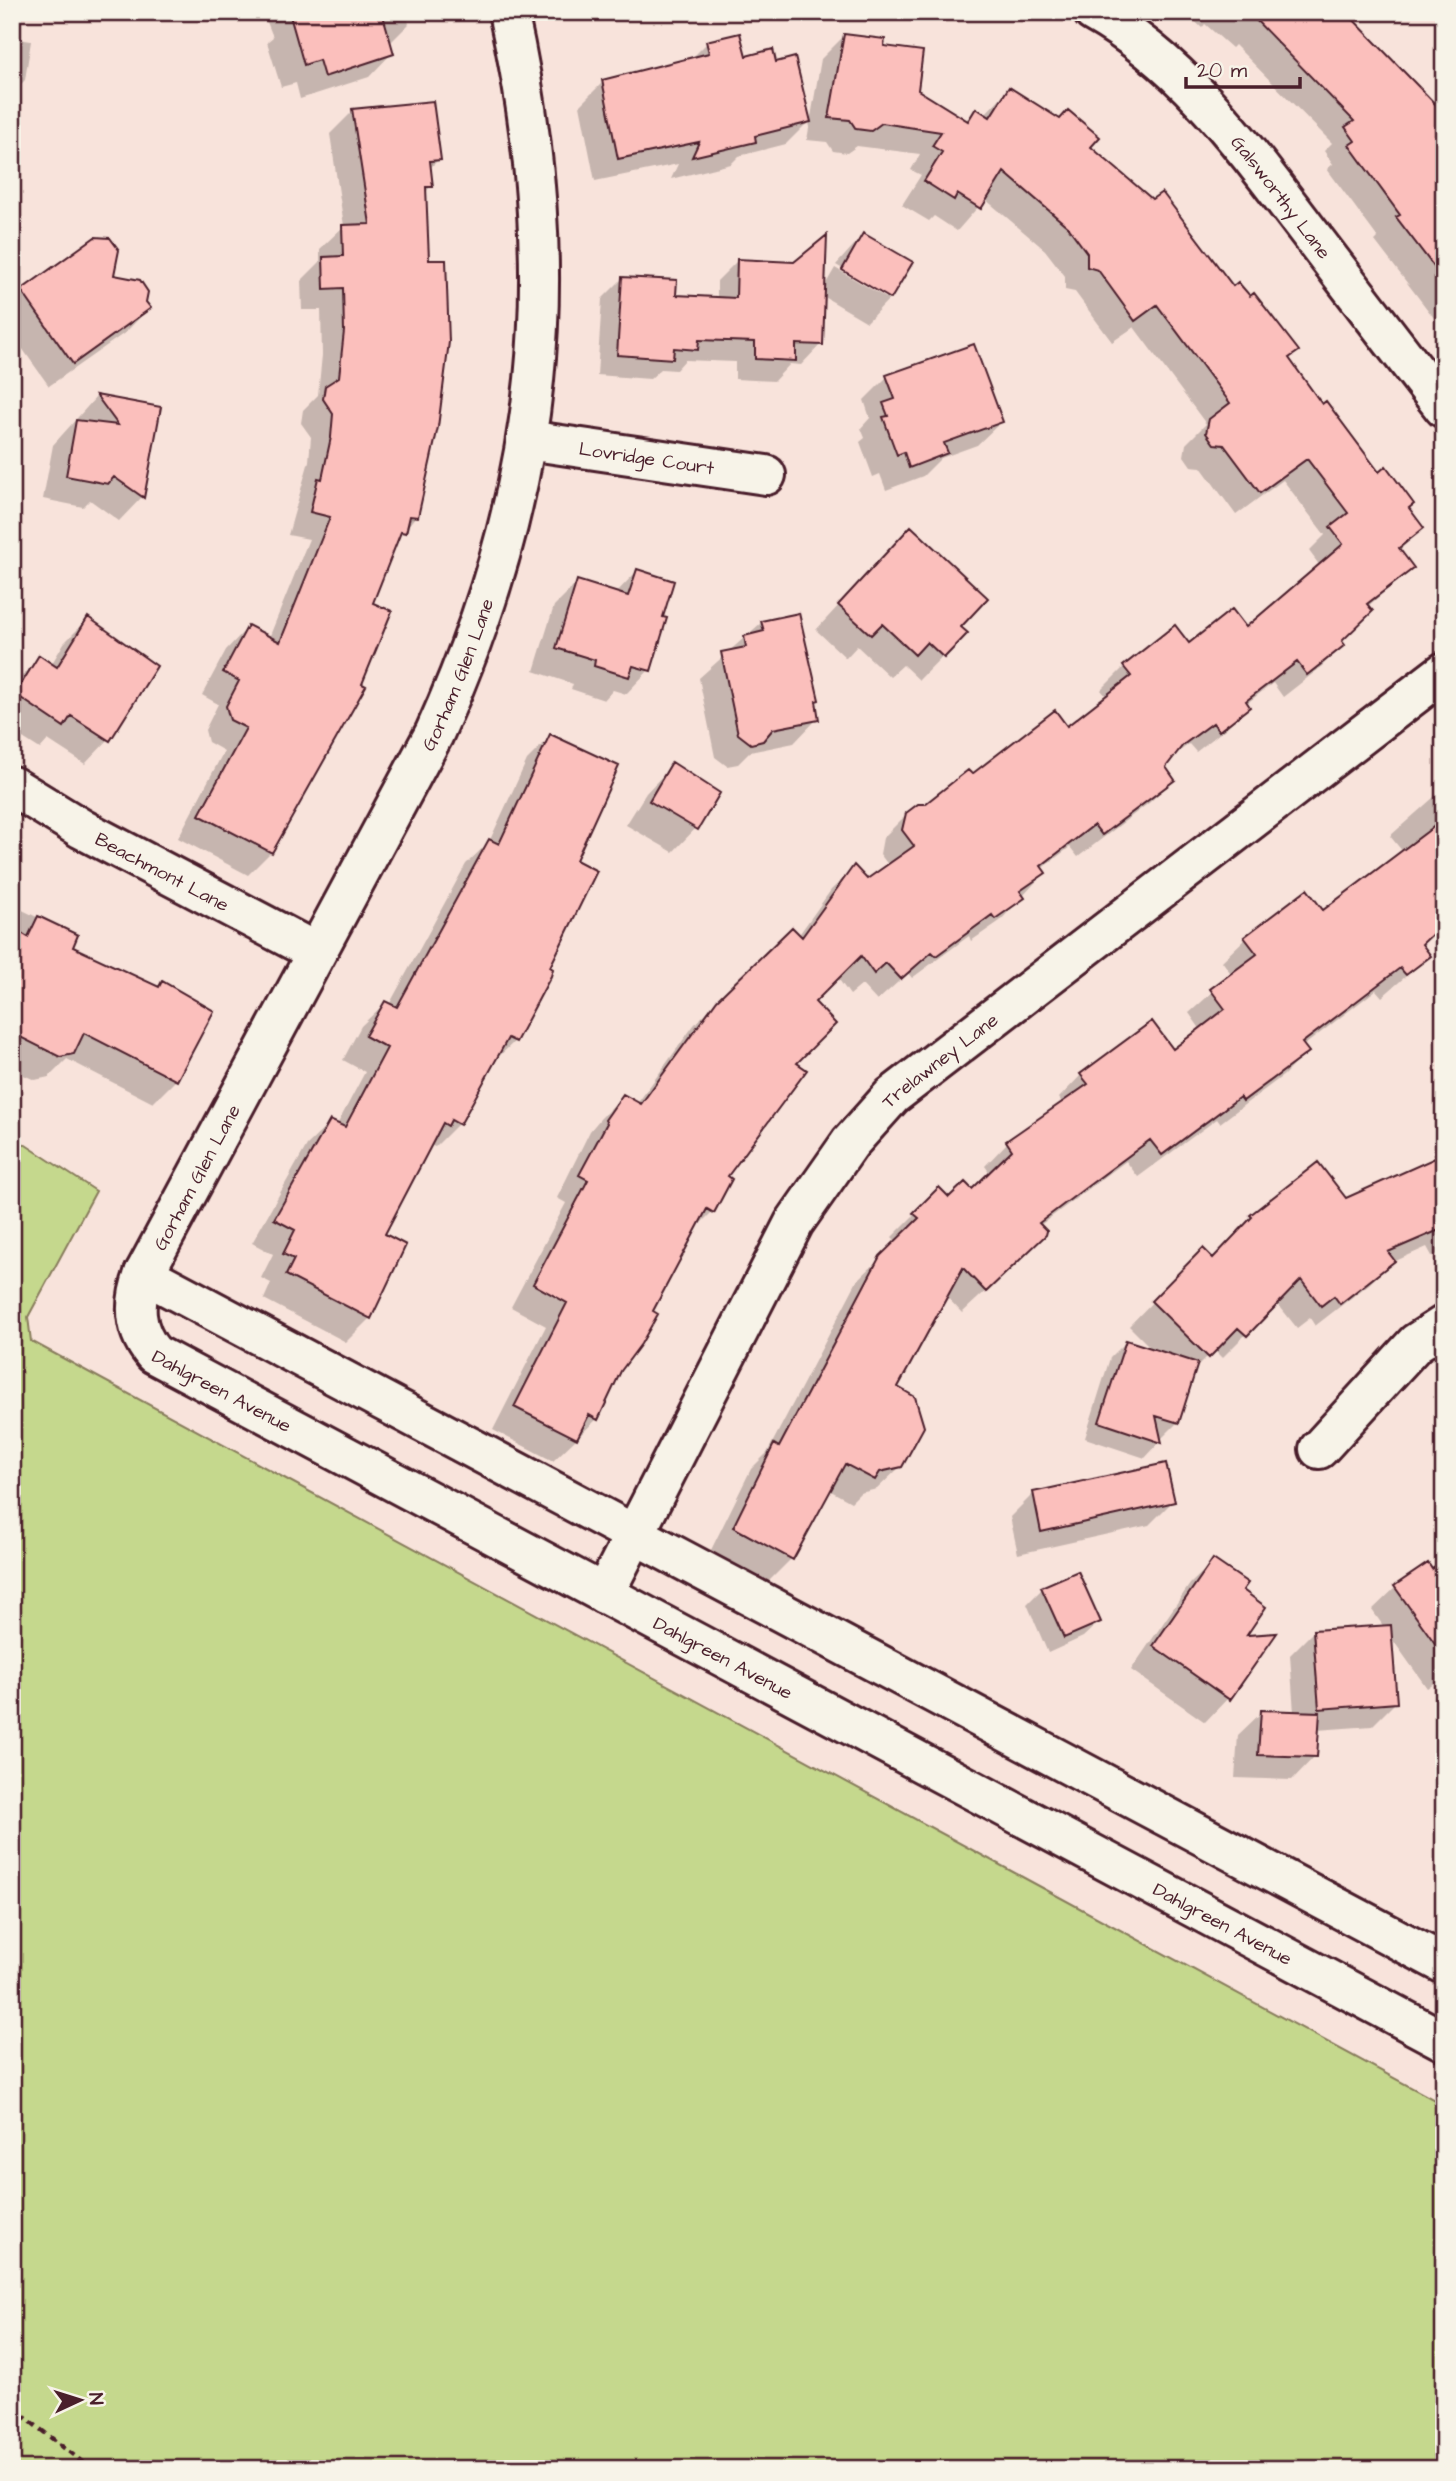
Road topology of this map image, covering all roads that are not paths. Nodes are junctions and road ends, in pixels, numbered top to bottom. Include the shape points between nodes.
1 (508, 12) edge
2 (1093, 12) edge
3 (1444, 408) edge
4 (527, 439) junction
5 (766, 475) dead end
6 (1444, 672) edge
7 (12, 786) edge
8 (316, 952) junction
9 (144, 1274) junction
10 (1444, 1325) edge
11 (1319, 1449) dead end
12 (632, 1536) junction
13 (604, 1594) junction
14 (1444, 1964) edge
15 (1444, 2041) edge

1 - 4 street, Gorham Glen Lane via 524,84 539,231 541,302
2 - 3 street, Galsworthy Lane via 1120,27 1177,75 1229,128
4 - 5 street, Lovridge Court
4 - 8 street, Gorham Glen Lane via 500,564 464,667
6 - 12 street, Trelawney Lane via 892,1096 850,1143 794,1223
7 - 8 street, Beachmont Lane via 82,829
8 - 9 street, Gorham Glen Lane
9 - 12 street
9 - 13 street, Dahlgreen Avenue via 135,1310 145,1343 154,1354
10 - 11 street via 1416,1343
12 - 13 street, Trelawney Lane
12 - 14 street
13 - 15 street, Dahlgreen Avenue

